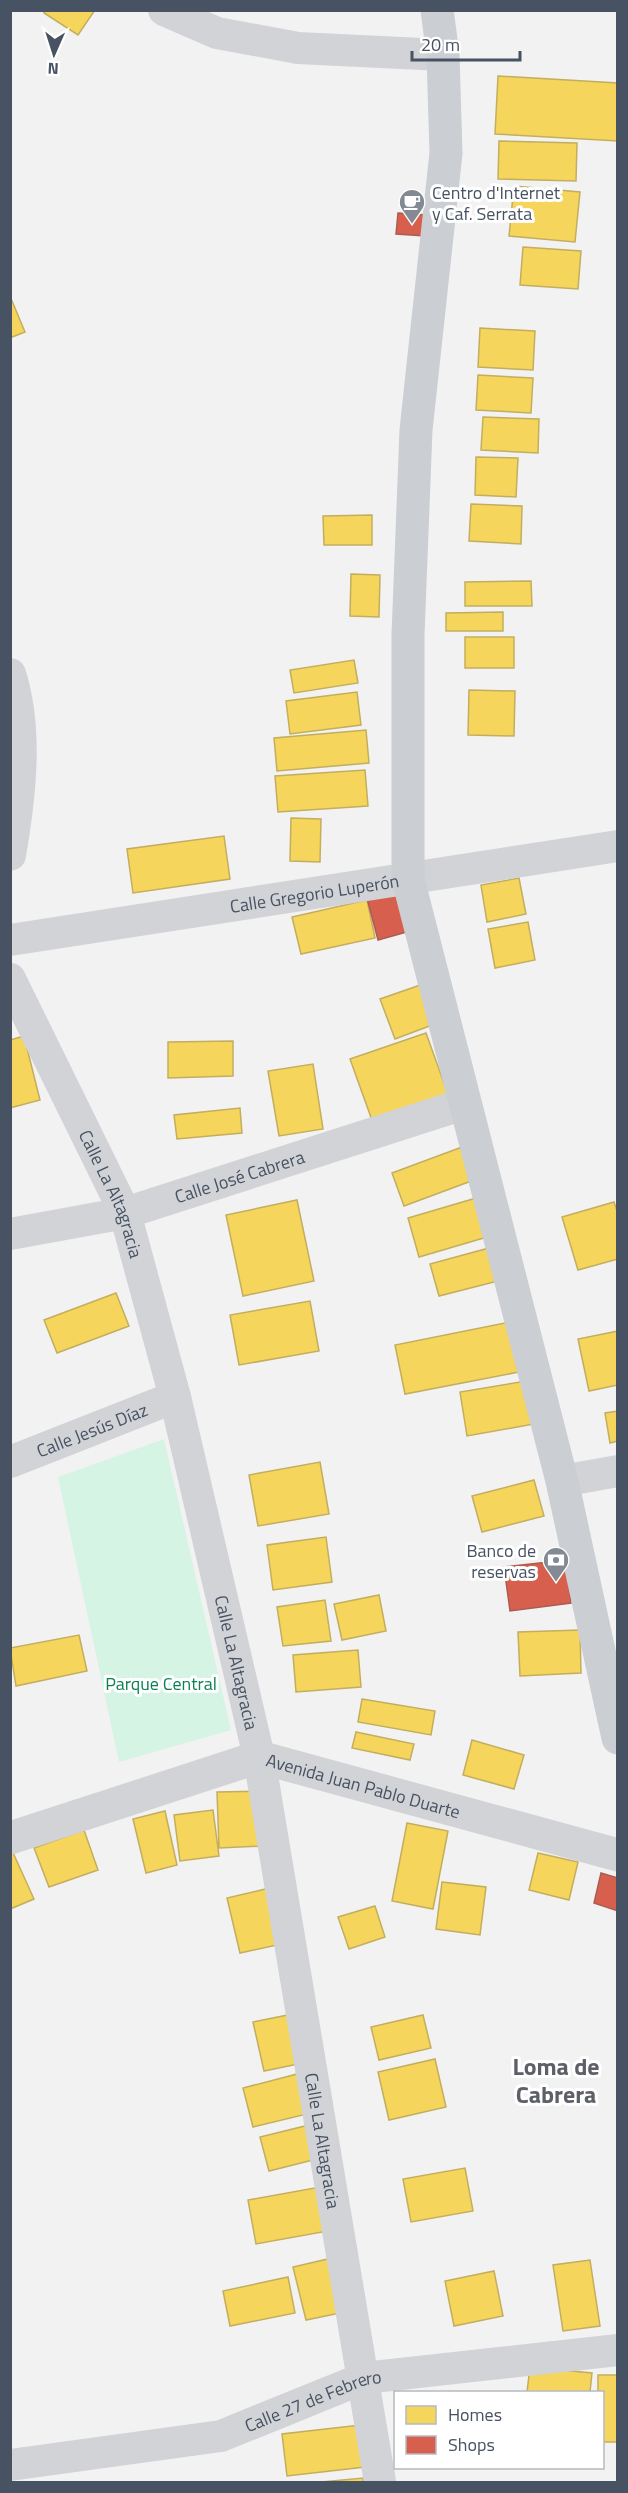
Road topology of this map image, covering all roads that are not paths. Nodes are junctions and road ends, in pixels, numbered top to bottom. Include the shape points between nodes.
1 (164, 10) edge
2 (436, 10) edge
3 (443, 55) junction
4 (10, 674) edge
5 (618, 846) edge
6 (10, 855) edge
7 (408, 879) junction
8 (10, 940) edge
9 (10, 979) edge
10 (464, 1104) junction
11 (125, 1213) junction
12 (10, 1234) edge
13 (175, 1397) junction
14 (10, 1462) edge
15 (618, 1472) edge
16 (562, 1481) junction
17 (618, 1738) edge
18 (259, 1757) junction
19 (10, 1838) edge
20 (618, 1855) edge
21 (618, 2350) edge
22 (364, 2378) junction
23 (10, 2465) edge
24 (380, 2482) edge

1 - 3 street via 217,33 297,48
2 - 3 main road
3 - 7 main road via 446,153 416,430 408,635
4 - 6 street via 17,695 20,754
5 - 7 street, Calle Gregorio Luperón
7 - 8 street, Calle Gregorio Luperón
7 - 10 main road
9 - 11 street, Calle La Altagracia
10 - 11 street, Calle José Cabrera
10 - 16 main road
11 - 12 street, Calle José Cabrera
11 - 13 street, Calle La Altagracia
13 - 14 street, Calle Jesús Díaz
13 - 18 street, Calle La Altagracia
15 - 16 street
16 - 17 main road
18 - 19 street, Avenida Juan Pablo Duarte
18 - 20 street, Avenida Juan Pablo Duarte
18 - 22 street, Calle La Altagracia
21 - 22 street, Calle 27 de Febrero
22 - 23 street, Calle 27 de Febrero via 221,2436
22 - 24 street, Calle La Altagracia

